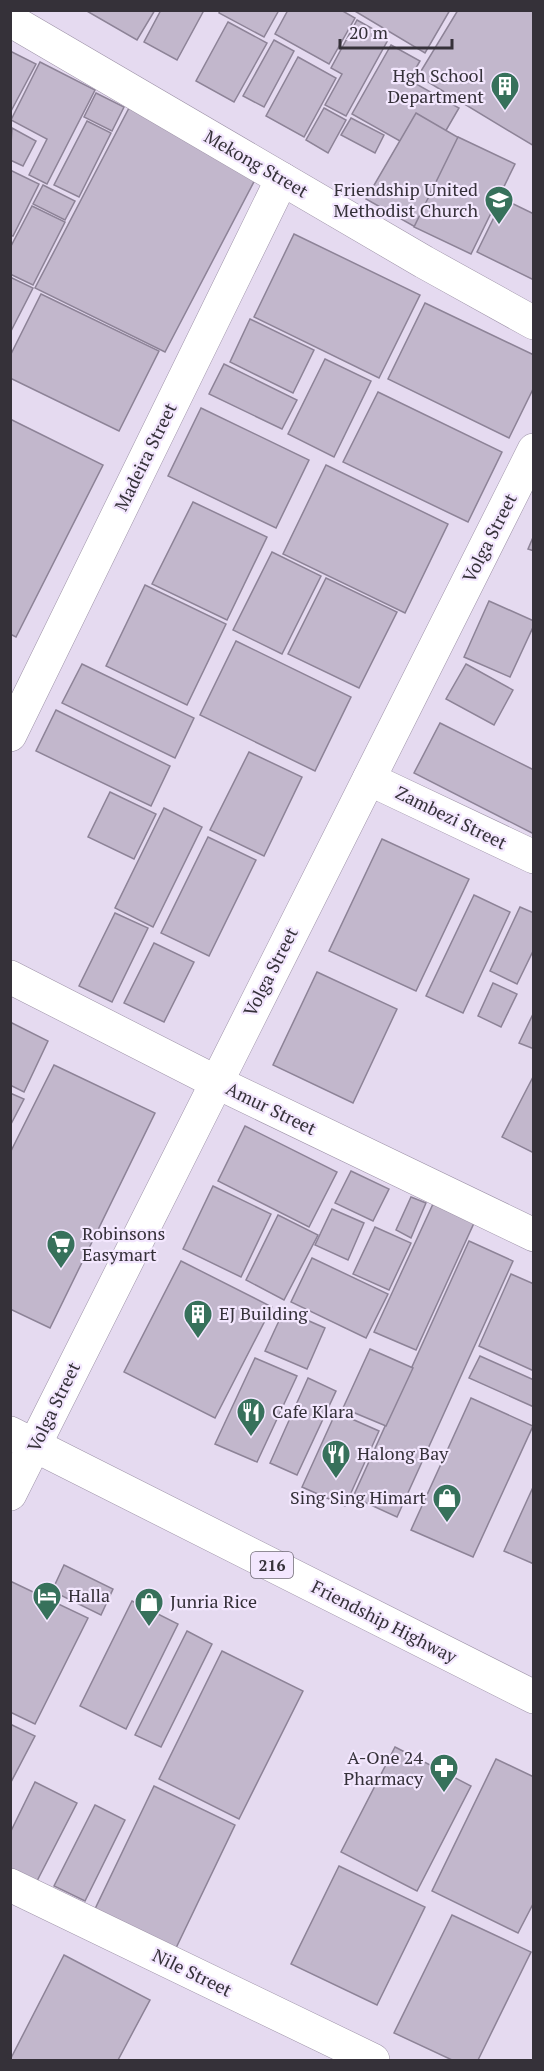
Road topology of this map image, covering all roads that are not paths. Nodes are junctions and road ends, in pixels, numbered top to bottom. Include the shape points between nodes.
1 (10, 20) edge
2 (282, 179) junction
3 (534, 324) edge
4 (534, 450) edge
5 (10, 735) edge
6 (369, 779) junction
7 (534, 857) edge
8 (10, 977) edge
9 (216, 1082) junction
10 (534, 1235) edge
11 (23, 1439) edge
12 (10, 1494) edge
13 (534, 1697) edge
14 (10, 1885) edge
15 (373, 2061) edge

1 - 2 street, Mekong Street
2 - 3 street, Mekong Street
2 - 5 street, Madeira Street
4 - 6 street, Volga Street
6 - 7 street, Zambezi Street
6 - 9 street, Volga Street
8 - 9 street, Amur Street
9 - 10 street, Amur Street
9 - 11 street, Volga Street
11 - 12 street, Volga Street
11 - 13 street, Friendship Highway / 216
14 - 15 street, Nile Street

